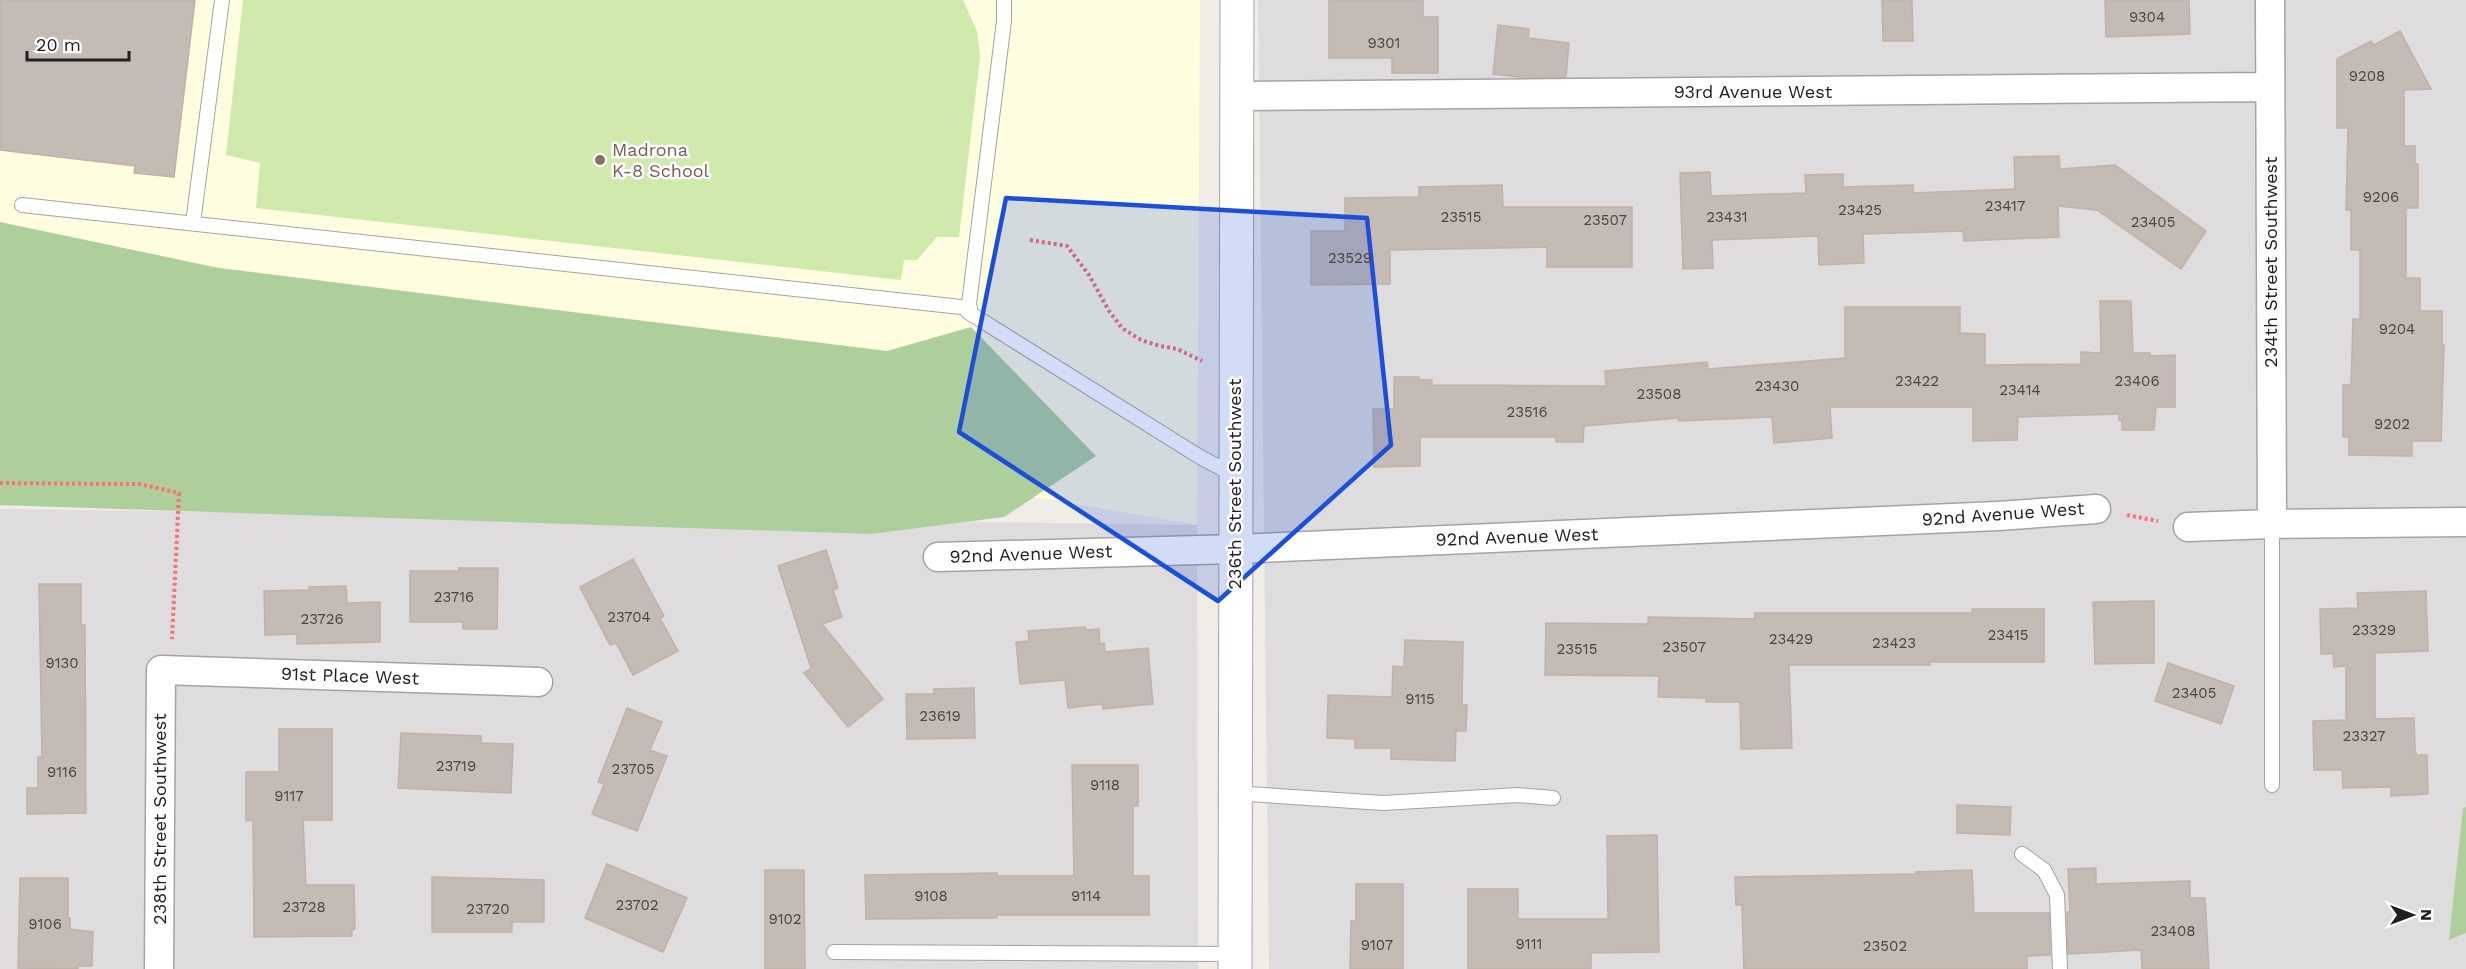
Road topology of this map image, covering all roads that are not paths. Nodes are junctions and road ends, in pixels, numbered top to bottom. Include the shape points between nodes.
1 (222, 0) edge
2 (992, 0) edge
3 (1004, 0) edge
4 (1237, 0) edge
5 (2270, 0) edge
6 (1004, 21) junction
7 (2270, 87) junction
8 (1237, 96) junction
9 (22, 205) dead end
10 (193, 223) junction
11 (970, 308) junction
12 (1234, 475) junction
13 (2096, 509) road end
14 (2466, 522) edge
15 (2272, 524) junction
16 (2188, 527) road end
17 (1236, 549) junction
18 (938, 557) dead end
19 (166, 670) joint
20 (538, 682) dead end
21 (2272, 784) dead end
22 (1234, 793) junction
23 (1553, 798) dead end
24 (2022, 854) dead end
25 (834, 952) dead end
26 (1234, 962) edge
27 (159, 969) edge
28 (2061, 969) edge

1 - 10 lane
2 - 6 lane
3 - 6 lane
4 - 8 street, 236th Street Southwest
5 - 7 street, 234th Street Southwest
6 - 11 lane
7 - 8 street, 93rd Avenue West
7 - 15 street, 234th Street Southwest
8 - 12 street, 236th Street Southwest
9 - 10 lane
10 - 11 lane
11 - 12 lane via 968,312
12 - 17 street, 236th Street Southwest
13 - 17 street, 92nd Avenue West
14 - 15 street
15 - 16 street
15 - 21 lane
17 - 18 street, 92nd Avenue West
17 - 22 street, 236th Street Southwest
19 - 20 street, 91st Place West
19 - 27 street, 238th Street Southwest
22 - 23 lane via 1383,803 1518,795
22 - 26 street, 236th Street Southwest
24 - 28 lane via 2044,870 2058,895
25 - 26 lane

